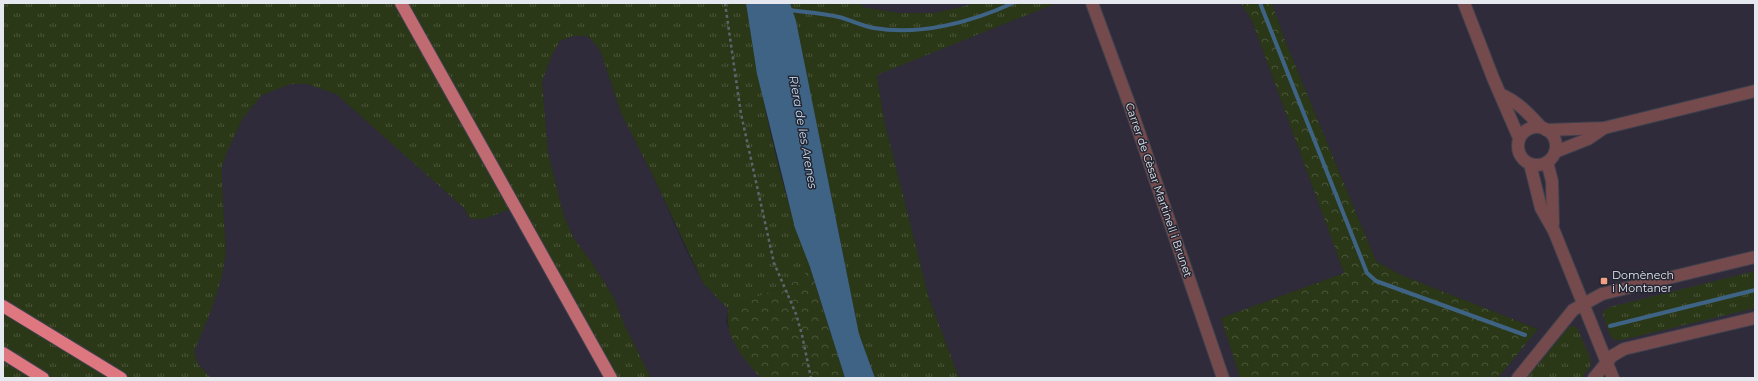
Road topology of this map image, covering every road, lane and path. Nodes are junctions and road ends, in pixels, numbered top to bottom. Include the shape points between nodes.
1 (402, 3) edge
2 (725, 3) edge
3 (1092, 3) edge
4 (1464, 3) edge
5 (1755, 91) edge
6 (1500, 94) junction
7 (1604, 128) junction
8 (1544, 129) junction
9 (1520, 138) junction
10 (1551, 157) junction
11 (1530, 164) junction
12 (1554, 231) junction
13 (1755, 257) edge
14 (1584, 304) junction
15 (3, 306) edge
16 (1755, 318) edge
17 (3, 353) edge
18 (1607, 363) junction
19 (43, 378) edge
20 (121, 378) edge
21 (611, 378) edge
22 (811, 378) edge
23 (1223, 378) edge
24 (1518, 378) edge
25 (1594, 378) edge
26 (1613, 378) edge

1 - 21 main road
2 - 22 path via 741,114 774,263 796,314
3 - 23 street, Carrer de Cèsar Martinell i Brunet via 1146,151
4 - 6 street
5 - 7 street
6 - 8 street via 1513,99
6 - 9 street
7 - 8 street
7 - 10 street
8 - 9 street via 1528,129
8 - 10 street via 1555,140
9 - 11 street via 1518,150
10 - 11 street via 1536,165
10 - 12 street via 1551,212
11 - 12 street via 1542,208
12 - 14 street
13 - 14 street via 1602,294
14 - 18 street
14 - 24 street via 1573,310
15 - 20 highway
16 - 18 street via 1624,349 1612,356
17 - 19 highway
18 - 25 street
18 - 26 street

